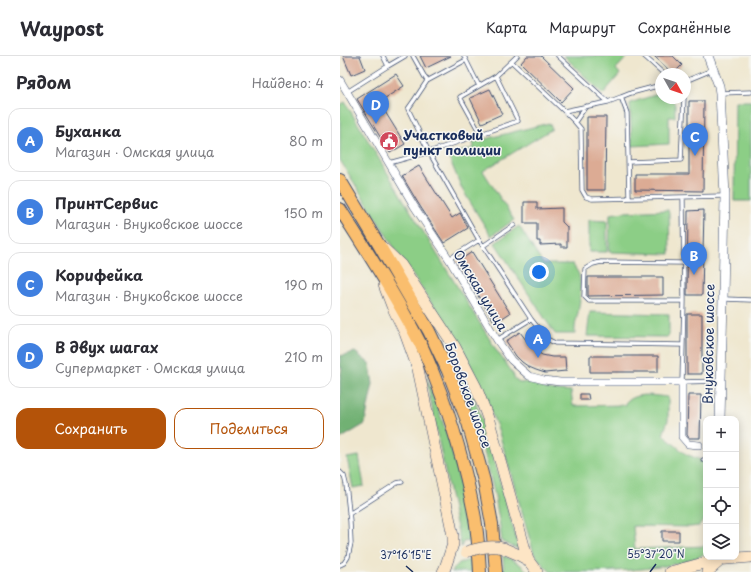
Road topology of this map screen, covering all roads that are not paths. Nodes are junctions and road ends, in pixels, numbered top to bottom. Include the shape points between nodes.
1 (383, 56) edge
2 (405, 56) edge
3 (413, 56) edge
4 (464, 56) edge
5 (517, 56) edge
6 (558, 56) edge
7 (644, 56) edge
8 (708, 56) edge
9 (466, 60) junction
10 (512, 62) junction
11 (388, 66) junction
12 (657, 68) edge
13 (713, 69) junction
14 (496, 76) junction
15 (691, 79) edge
16 (340, 80) edge
17 (427, 80) junction
18 (479, 86) junction
19 (655, 87) edge
20 (347, 92) junction
21 (751, 92) edge
22 (720, 93) junction
23 (621, 97) junction
24 (608, 102) junction
25 (684, 104) edge
26 (586, 106) junction
27 (564, 111) junction
28 (575, 122) junction
29 (481, 135) junction
30 (429, 152) junction
31 (628, 162) junction
32 (389, 163) junction
33 (340, 180) edge
34 (725, 196) junction
35 (683, 197) junction
36 (629, 198) junction
37 (340, 209) edge
38 (514, 225) dead end
39 (479, 240) junction
40 (379, 245) junction
41 (483, 246) junction
42 (449, 259) junction
43 (683, 263) junction
44 (381, 273) junction
45 (723, 299) junction
46 (751, 300) edge
47 (684, 301) junction
48 (531, 319) junction
49 (497, 340) junction
50 (682, 345) junction
51 (722, 381) junction
52 (682, 382) junction
53 (720, 416) edge
54 (699, 445) dead end
55 (340, 472) edge
56 (402, 482) dead end
57 (349, 514) junction
58 (739, 557) edge
59 (751, 557) edge
60 (528, 560) junction
61 (715, 560) edge
62 (720, 560) edge
63 (340, 565) edge
64 (444, 570) edge
65 (480, 572) edge
66 (496, 572) edge
67 (537, 572) edge
68 (670, 572) edge
69 (707, 572) edge

1 - 11 lane
2 - 11 lane
3 - 17 lane
4 - 9 lane
5 - 10 lane
6 - 24 lane
7 - 12 lane
8 - 13 street, Внуковское шоссе
9 - 17 lane
9 - 18 lane
10 - 14 lane
10 - 27 lane
11 - 20 lane
13 - 15 lane
13 - 22 street, Внуковское шоссе
14 - 18 lane
14 - 29 lane via 518,121
16 - 20 street, Омская улица
17 - 30 lane via 408,109
18 - 29 lane via 460,97
19 - 23 lane
20 - 32 street, Омская улица
21 - 22 lane
22 - 34 street, Внуковское шоссе
23 - 24 lane
23 - 31 lane via 627,113
24 - 26 lane
25 - 31 lane via 681,160
26 - 27 lane
26 - 28 lane
27 - 28 lane
28 - 36 lane via 581,129 582,190 586,197
29 - 30 lane
30 - 32 lane
30 - 39 lane
31 - 36 lane
32 - 42 street, Омская улица
33 - 40 main road, Боровское шоссе
34 - 35 lane
34 - 45 street, Внуковское шоссе
35 - 36 lane
35 - 43 lane
37 - 44 main road, Боровское шоссе
38 - 41 lane
39 - 41 lane
39 - 42 lane
40 - 60 main road via 401,265 455,347 473,382 489,421
40 - 66 main road, Боровское шоссе via 444,359 468,423 484,481
41 - 48 lane
42 - 49 street, Омская улица
43 - 47 lane
43 - 47 lane via 593,264 585,269 584,296 589,301
44 - 64 main road via 389,300 411,347 420,376 453,536 452,550
44 - 65 main road, Боровское шоссе via 423,349 449,416 464,465 475,518
45 - 46 lane
45 - 51 street, Внуковское шоссе
47 - 50 lane
48 - 49 lane
48 - 50 lane via 547,339 555,343
49 - 52 street, Омская улица via 521,370 529,376 544,380
50 - 52 lane
51 - 52 lane
51 - 53 street, Внуковское шоссе
52 - 54 street via 682,437 688,444
55 - 57 lane via 345,479
56 - 57 lane
57 - 63 lane via 350,551 344,563
58 - 59 main road
60 - 64 main road, bridge via 510,550 491,546 466,552 453,560
60 - 67 main road
61 - 68 main road
62 - 69 main road

